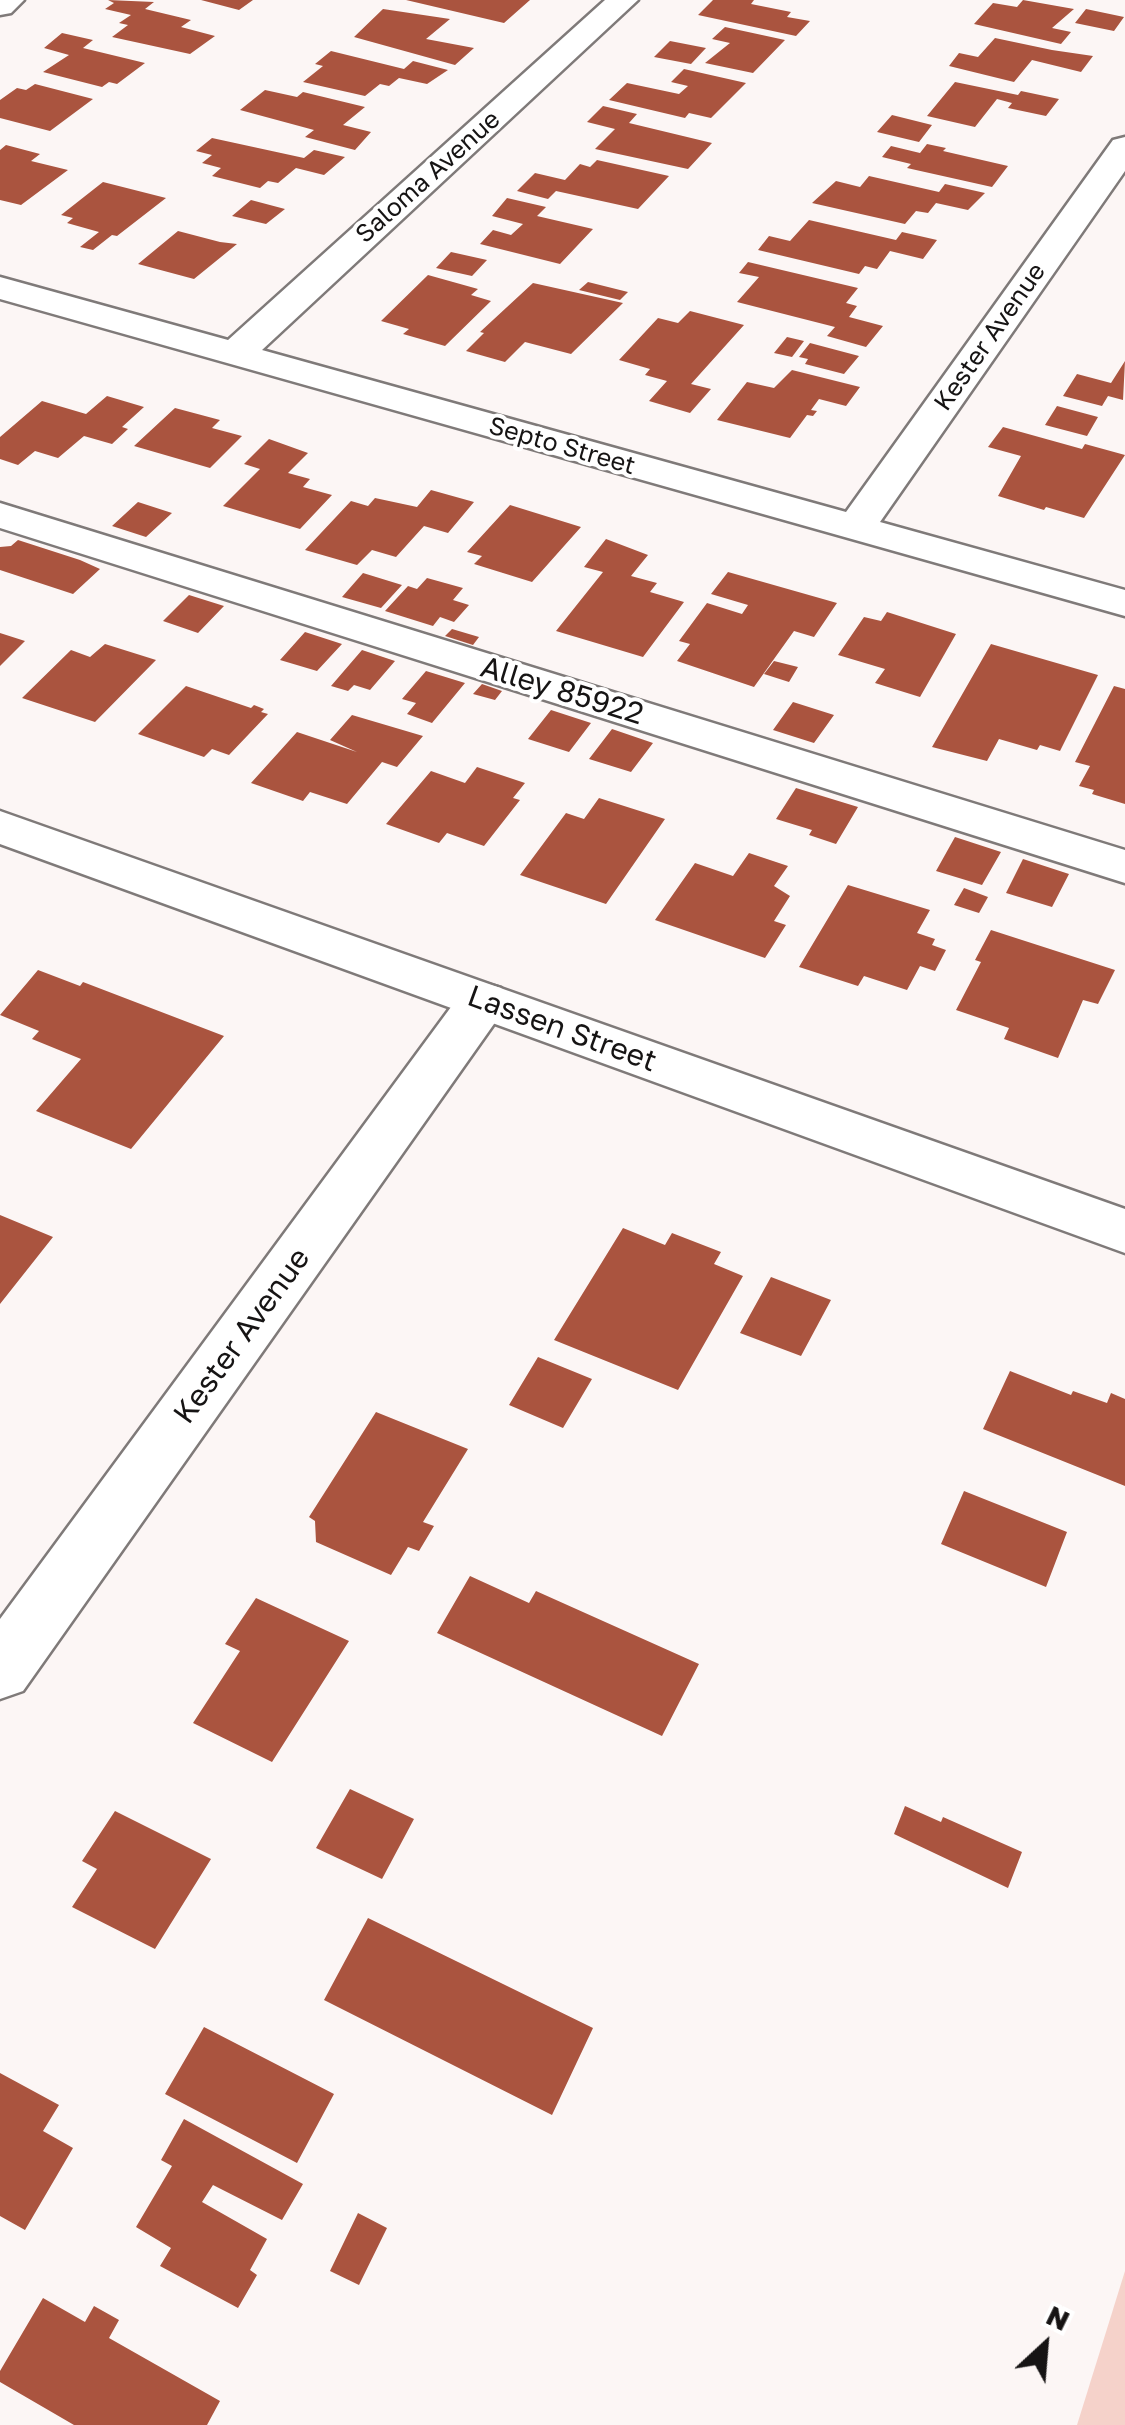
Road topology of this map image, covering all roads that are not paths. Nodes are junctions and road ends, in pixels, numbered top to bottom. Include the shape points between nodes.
1 (9, 0) edge
2 (623, 0) edge
3 (0, 6) edge
4 (1125, 148) edge
5 (0, 288) edge
6 (234, 354) junction
7 (0, 515) edge
8 (856, 527) junction
9 (1125, 602) edge
10 (0, 827) edge
11 (1125, 867) edge
12 (483, 1001) junction
13 (1125, 1230) edge
14 (0, 1670) edge

1 - 3 street
2 - 6 street, Saloma Avenue
4 - 8 street, Kester Avenue
5 - 6 street, Septo Street
6 - 8 street, Septo Street
7 - 11 street, Alley 85922
8 - 9 street, Septo Street
10 - 12 street, Lassen Street
12 - 13 street, Lassen Street
12 - 14 street, Kester Avenue

